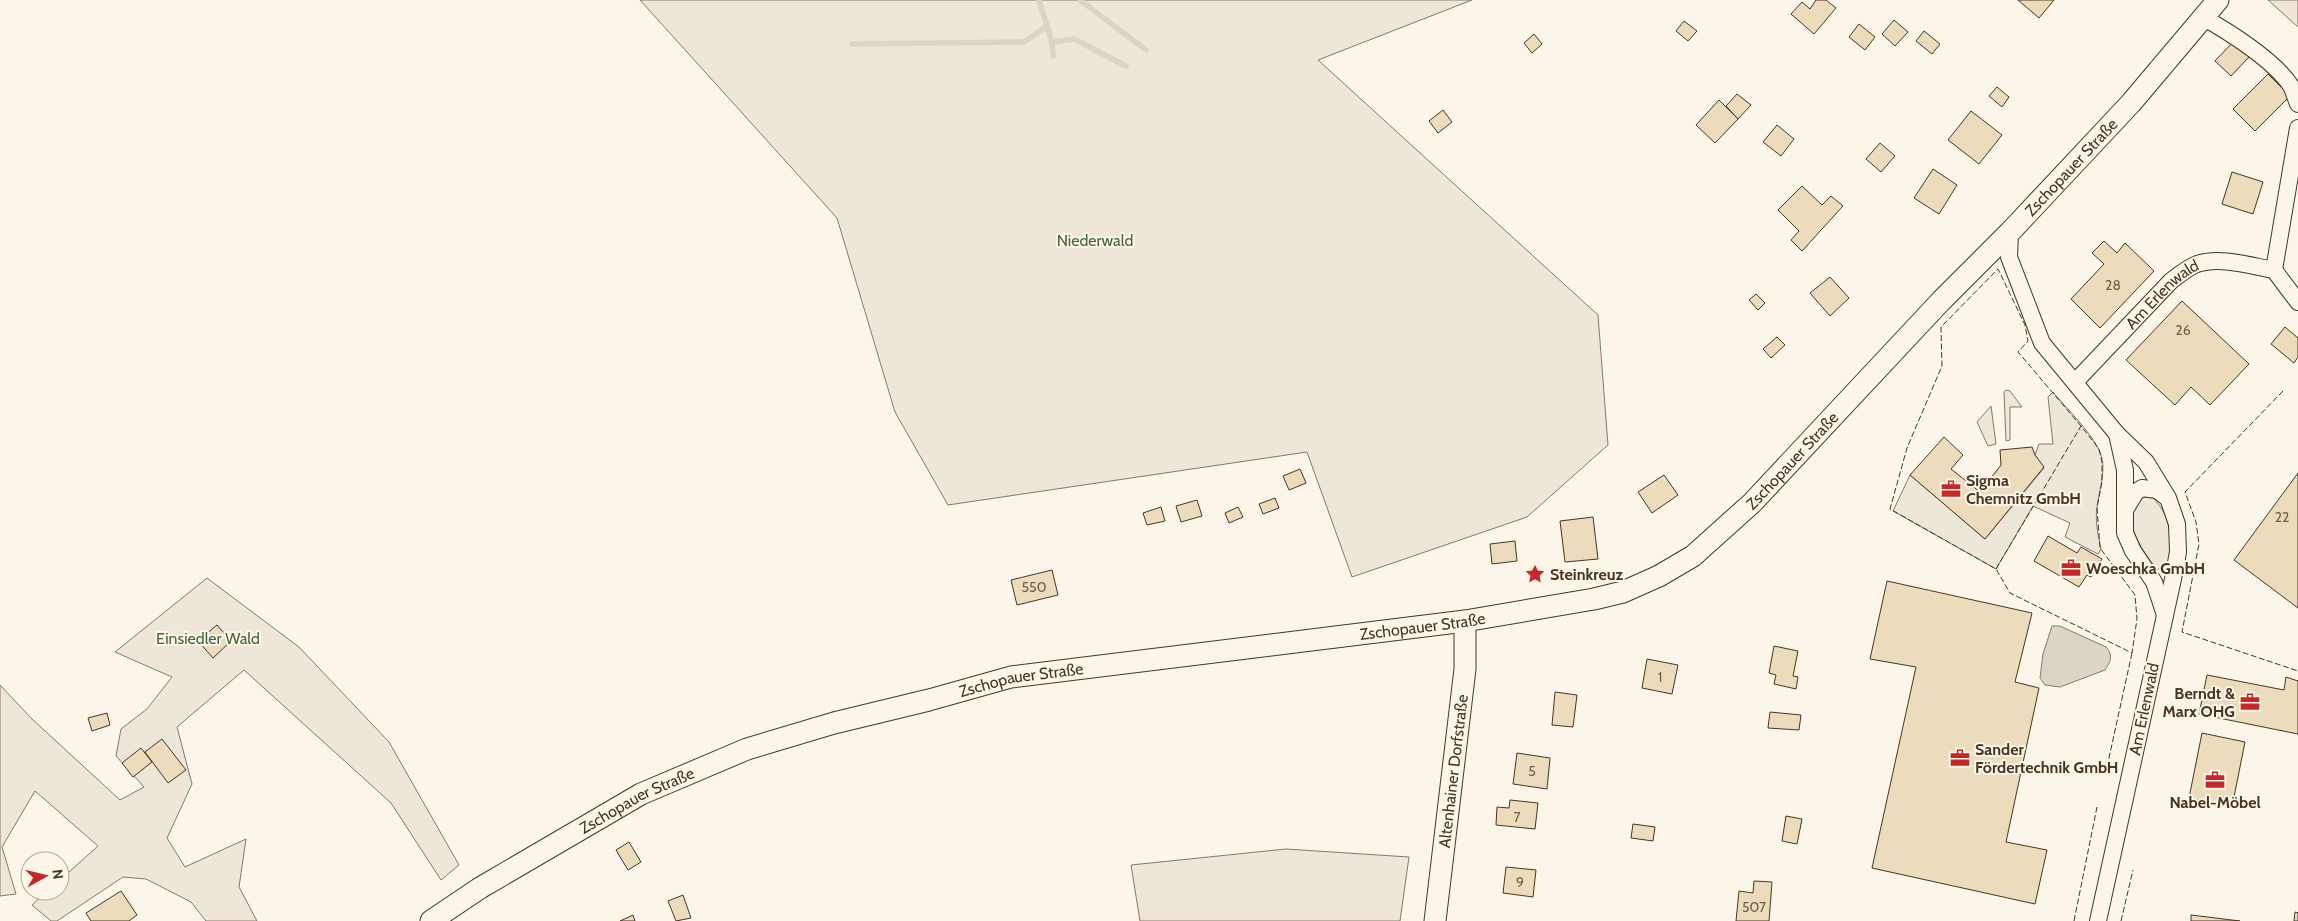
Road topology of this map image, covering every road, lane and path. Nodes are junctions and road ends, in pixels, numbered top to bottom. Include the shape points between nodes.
1 (2218, 0) edge
2 (2202, 17) junction
3 (2298, 104) edge
4 (2298, 128) edge
5 (2010, 232) junction
6 (2274, 270) junction
7 (2298, 302) edge
8 (2074, 382) junction
9 (2117, 434) junction
10 (2168, 498) junction
11 (2125, 510) junction
12 (2165, 615) junction
13 (1465, 621) junction
14 (431, 921) edge
15 (1435, 921) edge
16 (2098, 921) edge

1 - 2 street, Zschopauer Straße
2 - 3 street via 2232,32 2282,74 2292,87
2 - 5 street, Zschopauer Straße via 2131,103
4 - 6 street
5 - 8 street, Am Erlenwald via 2009,257 2042,342
5 - 13 street, Zschopauer Straße via 1752,503 1693,556 1623,592
6 - 7 street
6 - 8 street, Am Erlenwald via 2214,261 2197,264 2184,271
8 - 9 street, Am Erlenwald
9 - 10 street, Am Erlenwald via 2146,462
9 - 11 street, Am Erlenwald via 2125,470
10 - 11 street via 2157,490 2142,488
10 - 12 street, Am Erlenwald via 2177,524 2178,552
11 - 12 street, Am Erlenwald via 2125,533 2154,582
12 - 16 street, Am Erlenwald
13 - 14 street, Zschopauer Straße via 1011,678 834,723 747,749 641,794 480,888
13 - 15 street, Altenhainer Dorfstraße via 1465,669

